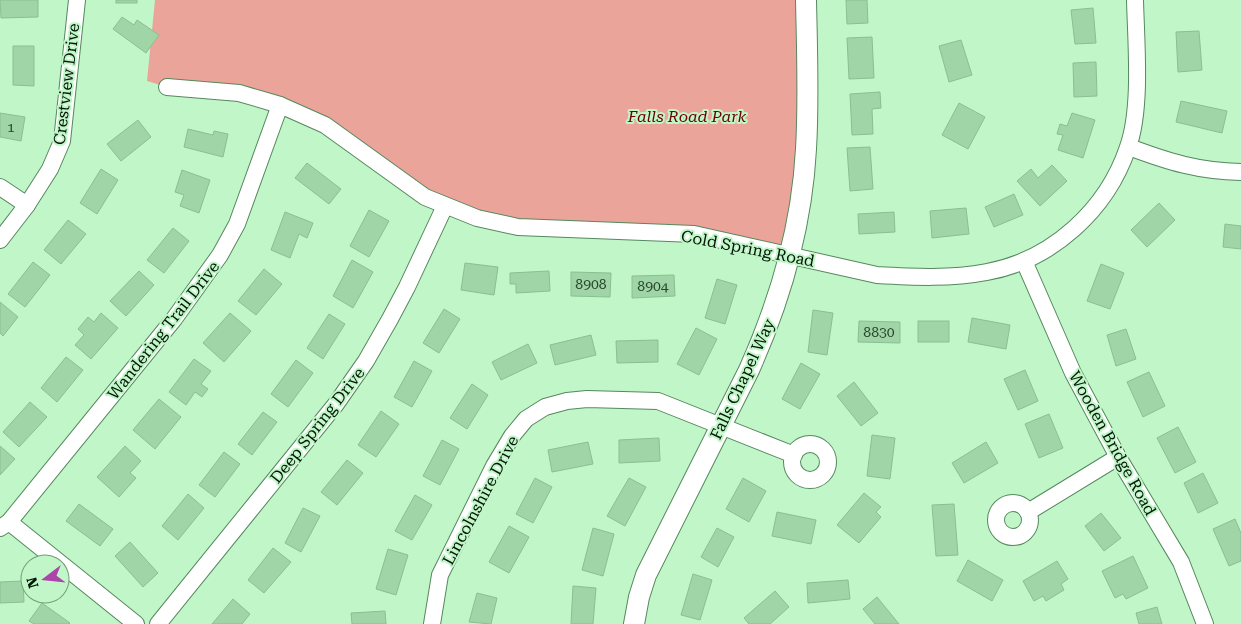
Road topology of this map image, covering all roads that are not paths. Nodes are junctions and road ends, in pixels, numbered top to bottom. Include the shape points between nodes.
1 (77, 0) edge
2 (806, 0) edge
3 (1135, 0) edge
4 (167, 87) dead end
5 (280, 105) junction
6 (1129, 147) junction
7 (1241, 172) edge
8 (0, 187) edge
9 (27, 205) junction
10 (445, 206) junction
11 (0, 240) edge
12 (790, 254) junction
13 (1024, 261) junction
14 (721, 426) junction
15 (794, 455) dead end
16 (1118, 457) junction
17 (1028, 512) dead end
18 (4, 525) edge
19 (136, 624) edge
20 (158, 624) edge
21 (432, 624) edge
22 (634, 624) edge
23 (1205, 624) edge

1 - 9 street, Crestview Drive via 62,141 50,169
2 - 12 street, Falls Chapel Way via 806,151
3 - 6 street, Cold Spring Road via 1136,99
4 - 5 street, Cold Spring Road via 239,93
5 - 10 street, Cold Spring Road via 325,125 425,197
5 - 18 street, Wandering Trail Drive via 236,224 220,256 174,319
6 - 7 street via 1191,167
6 - 13 street, Cold Spring Road via 1112,183 1088,216 1064,237
8 - 9 street
9 - 11 street, Crestview Drive
10 - 12 street, Cold Spring Road via 477,218 518,227 694,234
10 - 20 street, Deep Spring Drive via 407,287 366,361 324,420
12 - 13 street, Cold Spring Road via 856,271 898,276 969,275
12 - 14 street, Falls Chapel Way via 763,339
13 - 16 street, Wooden Bridge Road via 1073,373
14 - 15 street, Lincolnshire Drive
14 - 21 street, Lincolnshire Drive via 658,401 567,401 526,419 494,466 440,576
14 - 22 street, Falls Chapel Way via 646,575
16 - 17 street
16 - 23 street, Wooden Bridge Road via 1181,562
18 - 19 street

